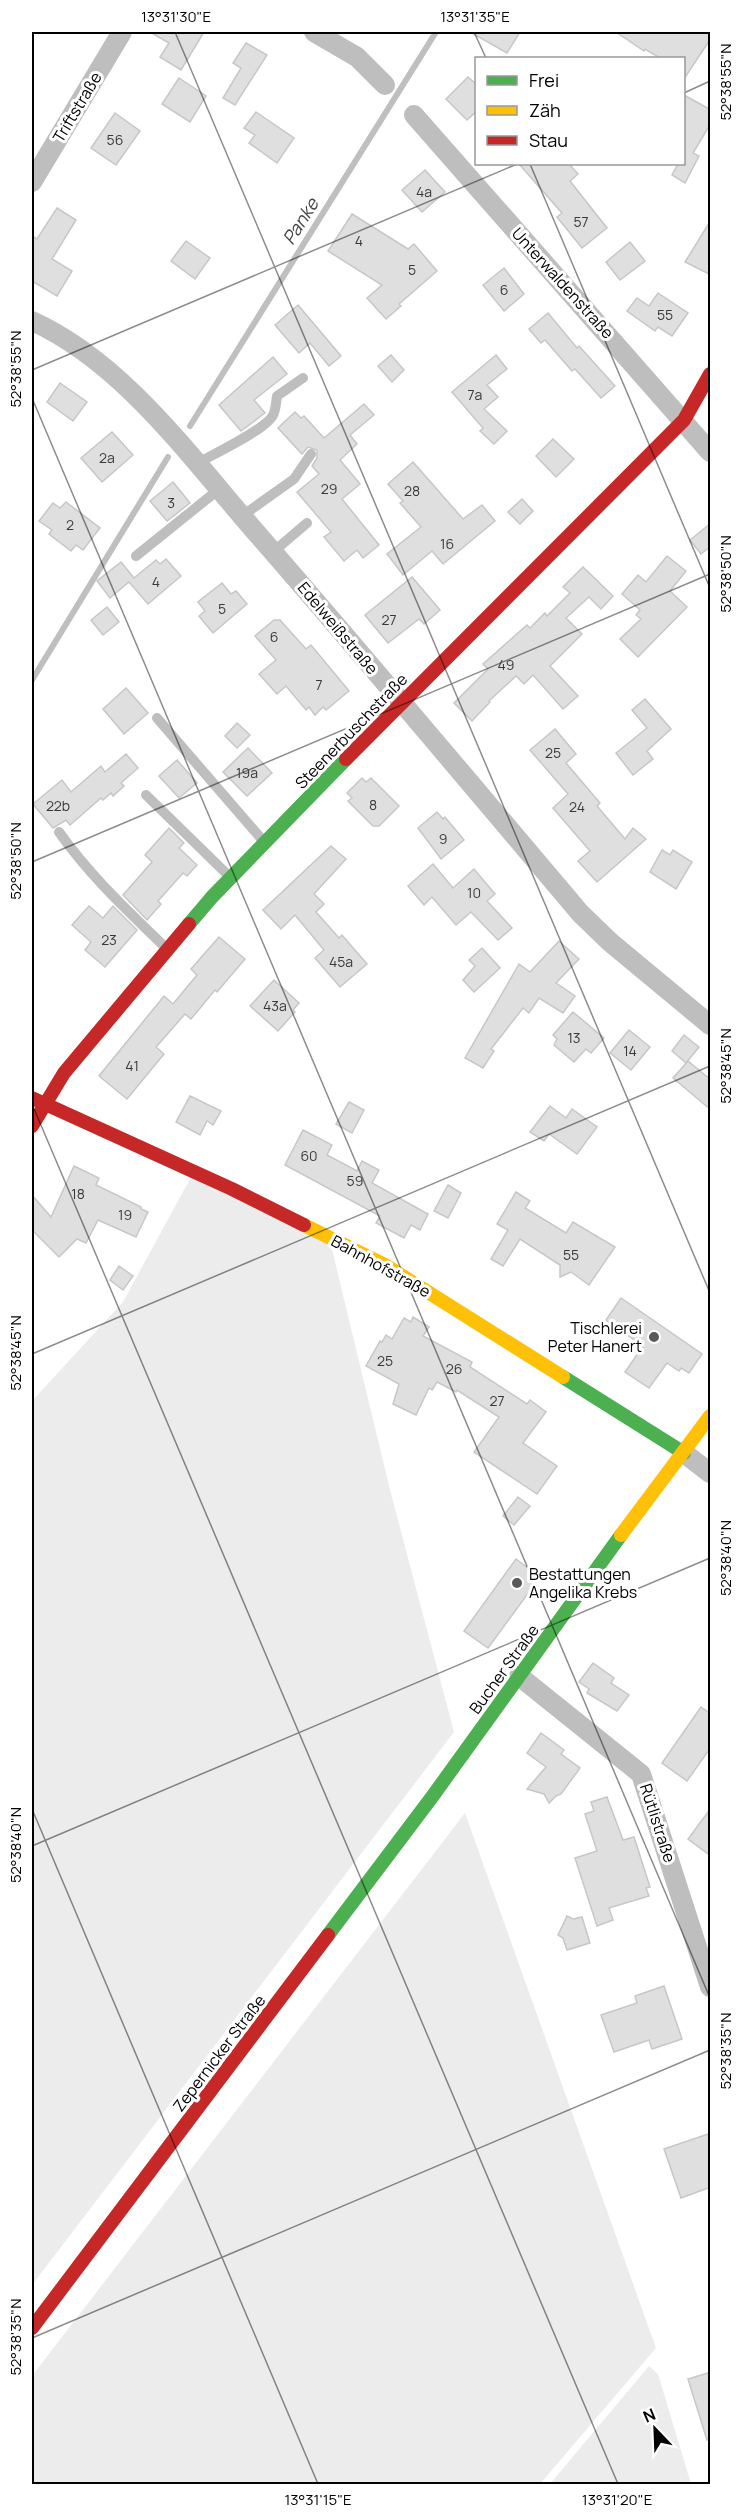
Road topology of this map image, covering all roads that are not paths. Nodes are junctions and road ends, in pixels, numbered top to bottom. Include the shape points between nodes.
1 (122, 32) edge
2 (314, 32) edge
3 (385, 85) dead end
4 (414, 115) dead end
5 (32, 182) edge
6 (32, 321) edge
7 (711, 374) edge
8 (303, 378) dead end
9 (684, 420) junction
10 (711, 452) edge
11 (311, 454) dead end
12 (196, 465) junction
13 (218, 490) junction
14 (242, 516) junction
15 (307, 523) dead end
16 (273, 552) junction
17 (136, 556) dead end
18 (401, 703) junction
19 (157, 718) dead end
20 (146, 795) dead end
21 (58, 832) dead end
22 (265, 843) junction
23 (231, 878) junction
24 (168, 950) junction
25 (711, 1025) edge
26 (32, 1098) edge
27 (45, 1103) junction
28 (32, 1126) edge
29 (711, 1416) edge
30 (684, 1454) junction
31 (711, 1473) edge
32 (519, 1676) junction
33 (432, 1797) joint
34 (711, 1987) edge
35 (32, 2328) edge

1 - 5 street, Triftstraße
2 - 3 street via 357,57
4 - 9 street, Unterwaldenstraße
6 - 12 street, Edelweißstraße via 84,351 127,386
7 - 9 street, Steenerbuschstraße
8 - 12 lane via 277,396 273,417 257,431
9 - 10 street, Unterwaldenstraße
9 - 18 street, Steenerbuschstraße
11 - 14 lane via 294,479
12 - 13 street, Edelweißstraße
13 - 14 street, Edelweißstraße
13 - 17 lane
14 - 16 street, Edelweißstraße
15 - 16 lane
16 - 18 street, Edelweißstraße
18 - 22 street, Steenerbuschstraße
18 - 25 street, Edelweißstraße via 580,913
19 - 22 lane
20 - 23 lane
21 - 24 lane via 75,855
22 - 23 street, Steenerbuschstraße
23 - 24 street, Steenerbuschstraße
24 - 27 street, Steenerbuschstraße via 64,1073
26 - 27 street, Bahnhofstraße
27 - 28 street, Steenerbuschstraße
27 - 30 street, Bahnhofstraße via 385,1265
29 - 30 street, Bucher Straße
30 - 31 street, Bahnhofstraße
30 - 32 street, Bucher Straße
32 - 33 street, Bucher Straße
32 - 34 street, Rütlistraße via 641,1774
33 - 35 street, Zepernicker Straße

